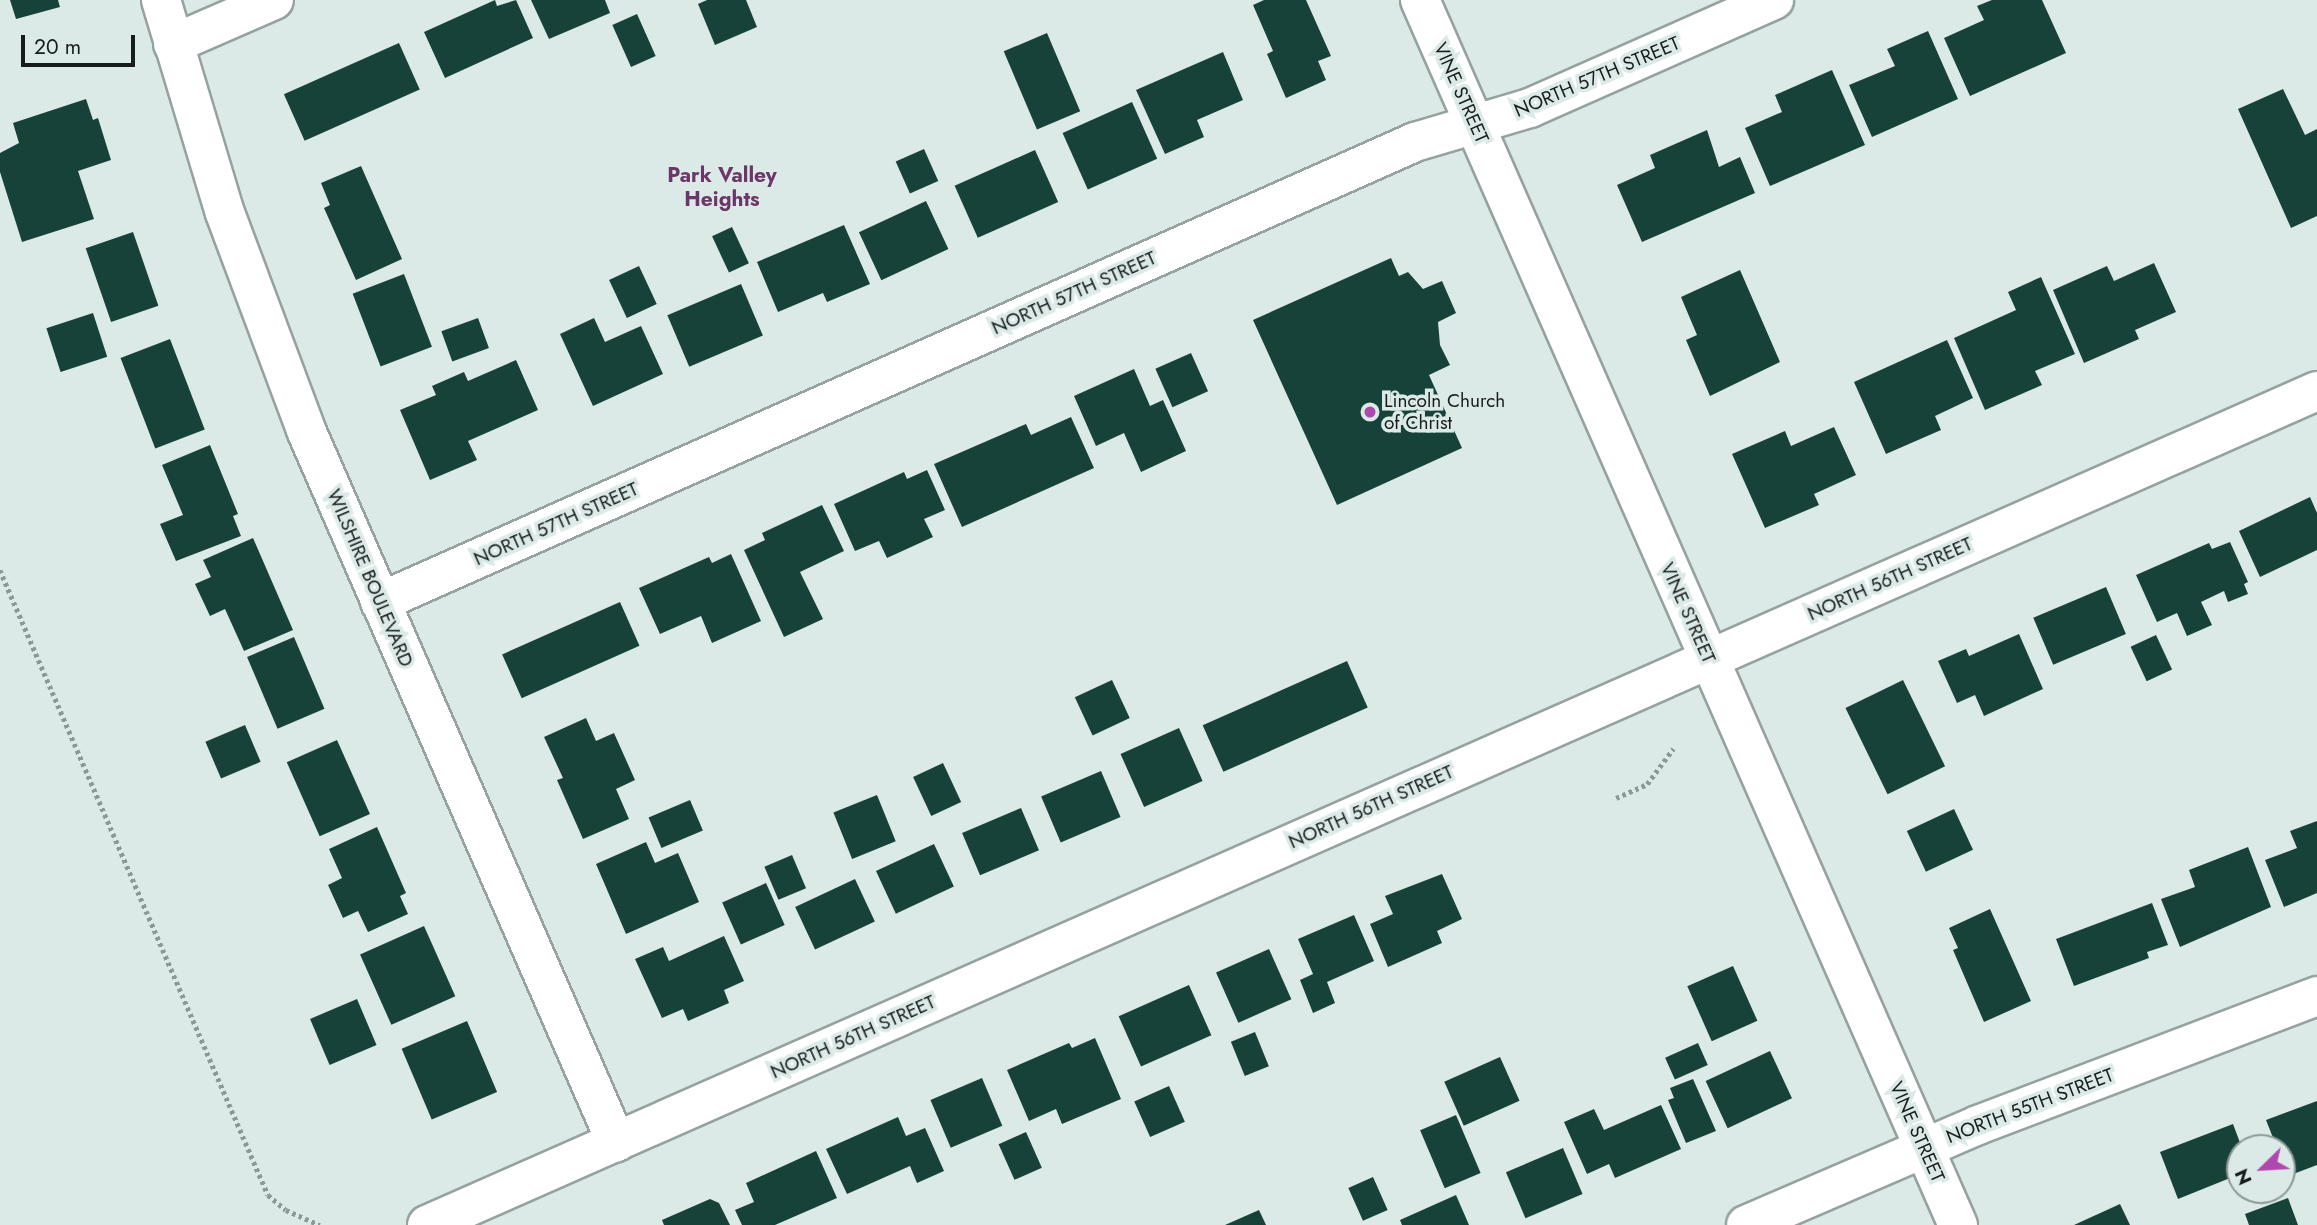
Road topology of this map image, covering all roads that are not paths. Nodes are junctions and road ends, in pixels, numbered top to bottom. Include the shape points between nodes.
1 (161, 0) edge
2 (274, 0) edge
3 (1420, 0) edge
4 (1774, 0) edge
5 (173, 44) junction
6 (1475, 126) junction
7 (2317, 391) edge
8 (380, 603) junction
9 (1708, 659) junction
10 (2317, 996) edge
11 (616, 1142) junction
12 (1924, 1148) junction
13 (427, 1225) edge
14 (1746, 1225) edge
15 (1958, 1225) edge

1 - 5 street, WILSHIRE BOULEVARD
2 - 5 street
3 - 6 street, VINE STREET
4 - 6 street, NORTH 57TH STREET via 1530,108
5 - 8 street, WILSHIRE BOULEVARD via 260,313
6 - 8 street, NORTH 57TH STREET via 1415,142
6 - 9 street, VINE STREET
7 - 9 street, NORTH 56TH STREET
8 - 11 street, WILSHIRE BOULEVARD
9 - 11 street, NORTH 56TH STREET
9 - 12 street, VINE STREET
10 - 12 street, NORTH 55TH STREET
11 - 13 street, NORTH 56TH STREET
12 - 14 street, NORTH 55TH STREET
12 - 15 street, VINE STREET

